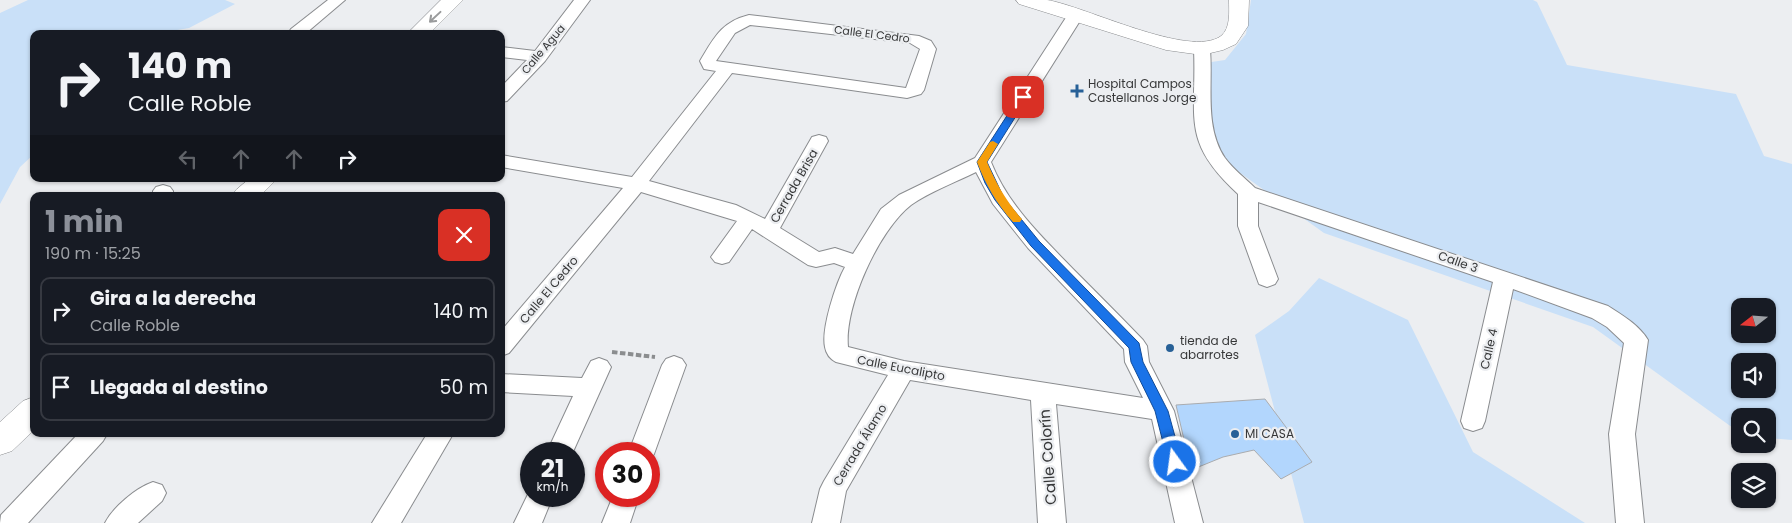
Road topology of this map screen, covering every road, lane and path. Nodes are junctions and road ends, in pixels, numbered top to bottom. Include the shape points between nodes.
1 (336, 0) edge
2 (453, 0) edge
3 (473, 0) edge
4 (582, 0) edge
5 (1026, 0) edge
6 (1239, 0) edge
7 (1075, 16) junction
8 (299, 30) edge
9 (421, 30) edge
10 (442, 30) edge
11 (1202, 49) junction
12 (505, 53) edge
13 (539, 57) junction
14 (726, 69) junction
15 (505, 93) edge
16 (819, 141) dead end
17 (505, 162) edge
18 (982, 162) junction
19 (261, 182) edge
20 (279, 182) edge
21 (637, 184) junction
22 (249, 192) edge
23 (268, 192) edge
24 (1248, 192) junction
25 (749, 218) junction
26 (769, 230) junction
27 (722, 257) dead end
28 (857, 264) junction
29 (1505, 278) junction
30 (1267, 279) dead end
31 (505, 341) edge
32 (674, 365) joint
33 (904, 370) junction
34 (594, 377) junction
35 (505, 383) edge
36 (1043, 392) junction
37 (30, 394) edge
38 (1162, 411) junction
39 (30, 414) edge
40 (0, 420) edge
41 (1473, 421) dead end
42 (91, 437) edge
43 (438, 437) edge
44 (0, 442) edge
45 (564, 442) edge
46 (646, 442) edge
47 (153, 493) dead end
48 (535, 507) edge
49 (622, 507) edge
50 (11, 523) edge
51 (119, 523) edge
52 (386, 523) edge
53 (528, 523) edge
54 (616, 523) edge
55 (826, 523) edge
56 (1052, 523) edge
57 (1189, 523) edge
58 (1630, 523) edge

1 - 8 street
2 -> 9 main road
3 - 10 main road
4 - 13 street, Calle Agua
5 - 7 main road
6 - 11 main road via 1238,26 1229,40
7 - 11 main road via 1173,46
7 - 18 street
11 - 24 street, Calle 3 via 1205,137 1217,162
12 - 13 street
13 - 15 street, Calle Agua
14 - 14 street, Calle El Cedro via 907,94 915,90 928,49 914,39 749,20 732,26 708,61 710,65
14 - 21 street, Calle El Cedro
16 - 26 street, Cerrada Brisa
17 - 21 street
18 - 28 street, Calle Eucalipto via 906,199 888,214
18 - 38 street via 1000,200 1035,243 1135,346 1137,362
19 - 22 main road
20 - 23 main road
21 - 25 street
21 - 31 street, Calle El Cedro
24 - 29 street, Calle 3
24 - 30 street via 1248,226
25 - 26 street
25 - 27 street
26 - 28 street via 816,260 835,255
28 - 33 street, Calle Eucalipto via 839,314 838,353
29 - 41 street, Calle 4
29 - 58 street, Calle 3 via 1600,312 1636,340 1622,434
32 - 34 path via 669,358 610,352
32 - 46 street
33 - 36 street, Calle Eucalipto
33 - 55 street, Cerrada Álamo via 833,489
34 - 35 street
34 - 45 street
36 - 38 street, Calle Eucalipto
36 - 56 street, Calle Colorín
37 - 40 main road
38 - 57 street
39 - 44 main road
42 - 50 street
43 - 52 street
47 - 51 street
48 - 53 street
49 - 54 street

